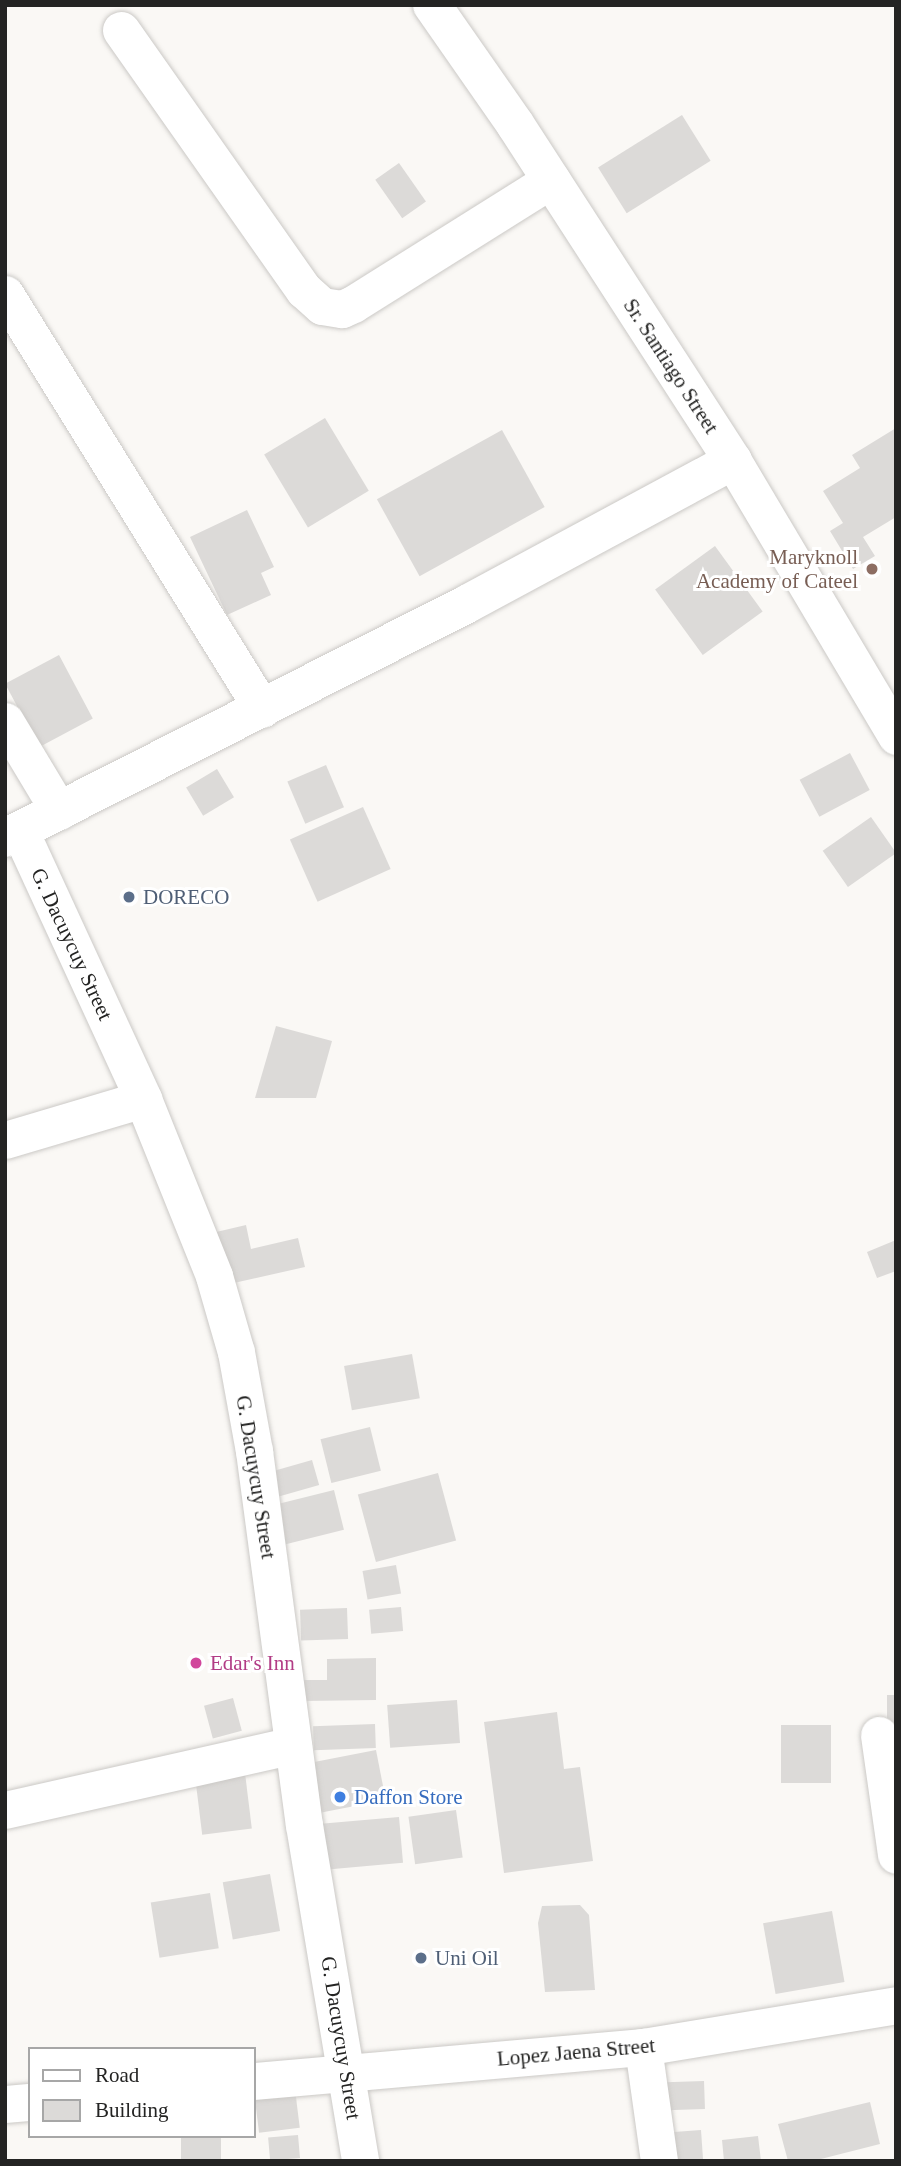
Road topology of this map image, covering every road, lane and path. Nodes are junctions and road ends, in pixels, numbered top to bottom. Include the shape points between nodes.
1 (432, 5) edge
2 (121, 30) dead end
3 (551, 180) junction
4 (5, 294) edge
5 (733, 461) junction
6 (262, 709) junction
7 (5, 721) edge
8 (896, 736) edge
9 (59, 811) junction
10 (12, 834) edge
11 (143, 1100) junction
12 (5, 1140) edge
13 (880, 1735) dead end
14 (293, 1745) junction
15 (5, 1810) edge
16 (896, 1855) edge
17 (896, 2004) edge
18 (643, 2047) junction
19 (348, 2072) junction
20 (256, 2081) edge
21 (28, 2102) edge
22 (5, 2104) edge
23 (360, 2161) edge
24 (659, 2161) edge

1 - 3 street, Sr. Santiago Street
2 - 3 street via 304,290 322,306 342,309 353,304
3 - 5 street, Sr. Santiago Street
4 - 6 street
5 - 6 street
5 - 8 street, Sr. Santiago Street
6 - 9 street
7 - 9 street
9 - 10 street
10 - 11 street, G. Dacuycuy Street
11 - 12 street
11 - 14 street, G. Dacuycuy Street via 214,1276 236,1352
13 - 16 street
14 - 15 street
14 - 19 street, G. Dacuycuy Street
17 - 18 street, Lopez Jaena Street
18 - 19 street, Lopez Jaena Street
18 - 24 street
19 - 20 street, Lopez Jaena Street
19 - 23 street, G. Dacuycuy Street
21 - 22 street

